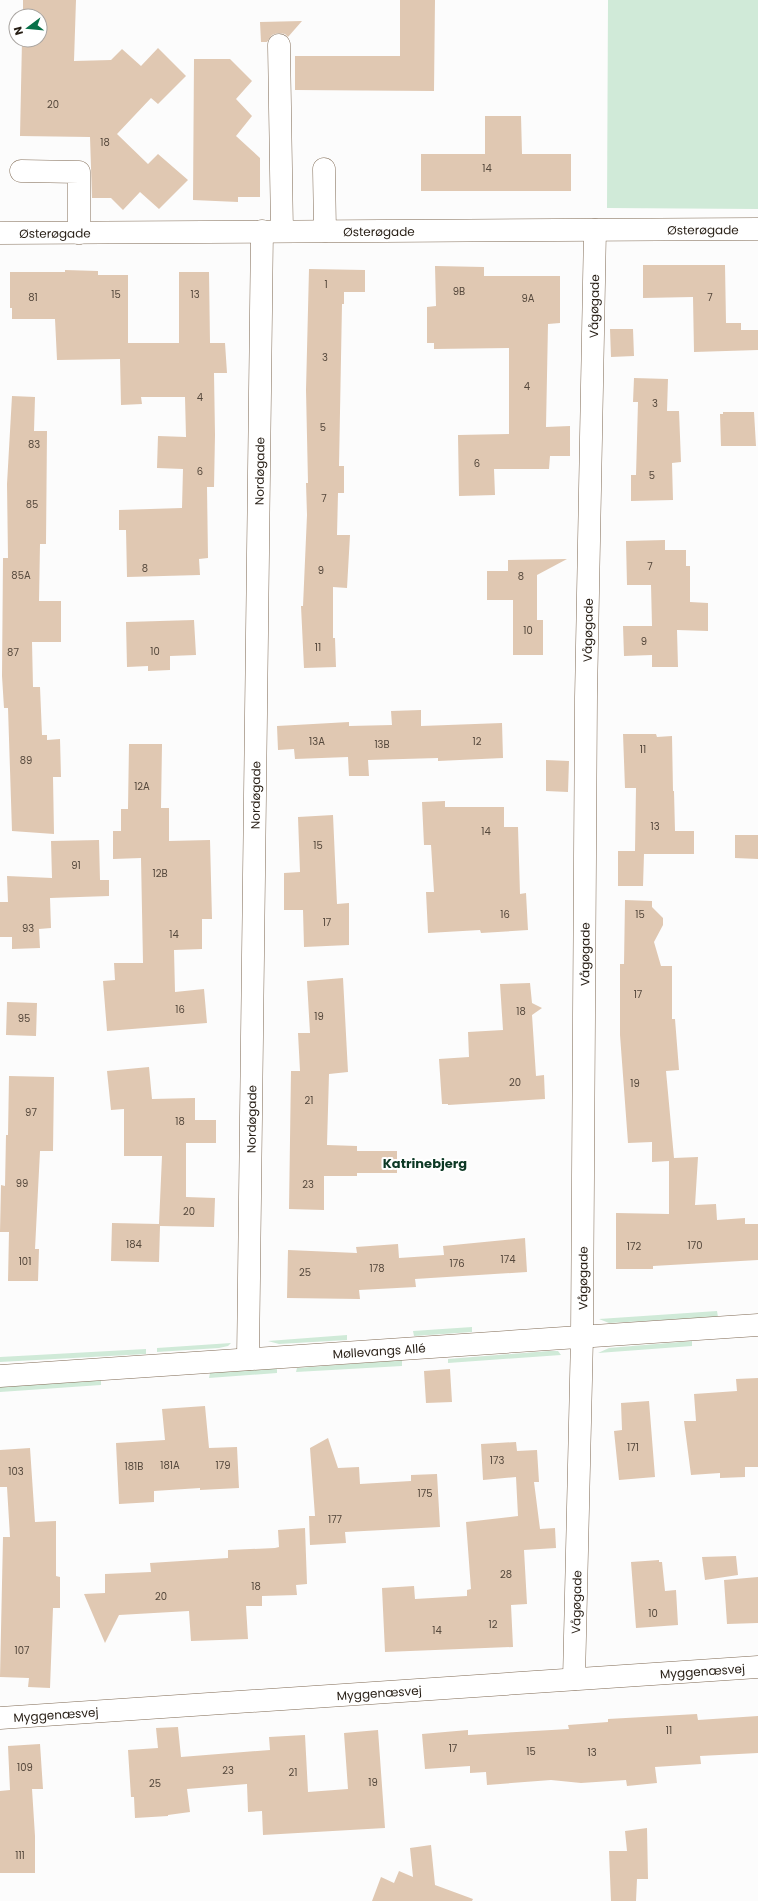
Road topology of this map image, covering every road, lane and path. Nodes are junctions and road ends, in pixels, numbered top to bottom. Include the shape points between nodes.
1 (280, 45) dead end
2 (324, 169) dead end
3 (21, 170) dead end
4 (758, 229) edge
5 (595, 230) junction
6 (272, 231) junction
7 (325, 231) junction
8 (0, 233) edge
9 (79, 233) junction
10 (758, 1325) edge
11 (582, 1337) junction
12 (248, 1360) junction
13 (0, 1376) edge
14 (758, 1667) edge
15 (574, 1679) junction
16 (0, 1718) edge

1 - 6 street, Nordøgade
2 - 7 street
3 - 9 street via 79,172
4 - 5 street, Østerøgade
5 - 7 street, Østerøgade
5 - 11 street, Vågøgade via 586,705
6 - 7 street, Østerøgade
6 - 9 street, Østerøgade
6 - 12 street, Nordøgade
8 - 9 street, Østerøgade
10 - 11 street, Møllevangs Allé
11 - 12 street, Møllevangs Allé
11 - 15 street, Vågøgade
12 - 13 street, Møllevangs Allé
14 - 15 street, Myggenæsvej
15 - 16 street, Myggenæsvej

